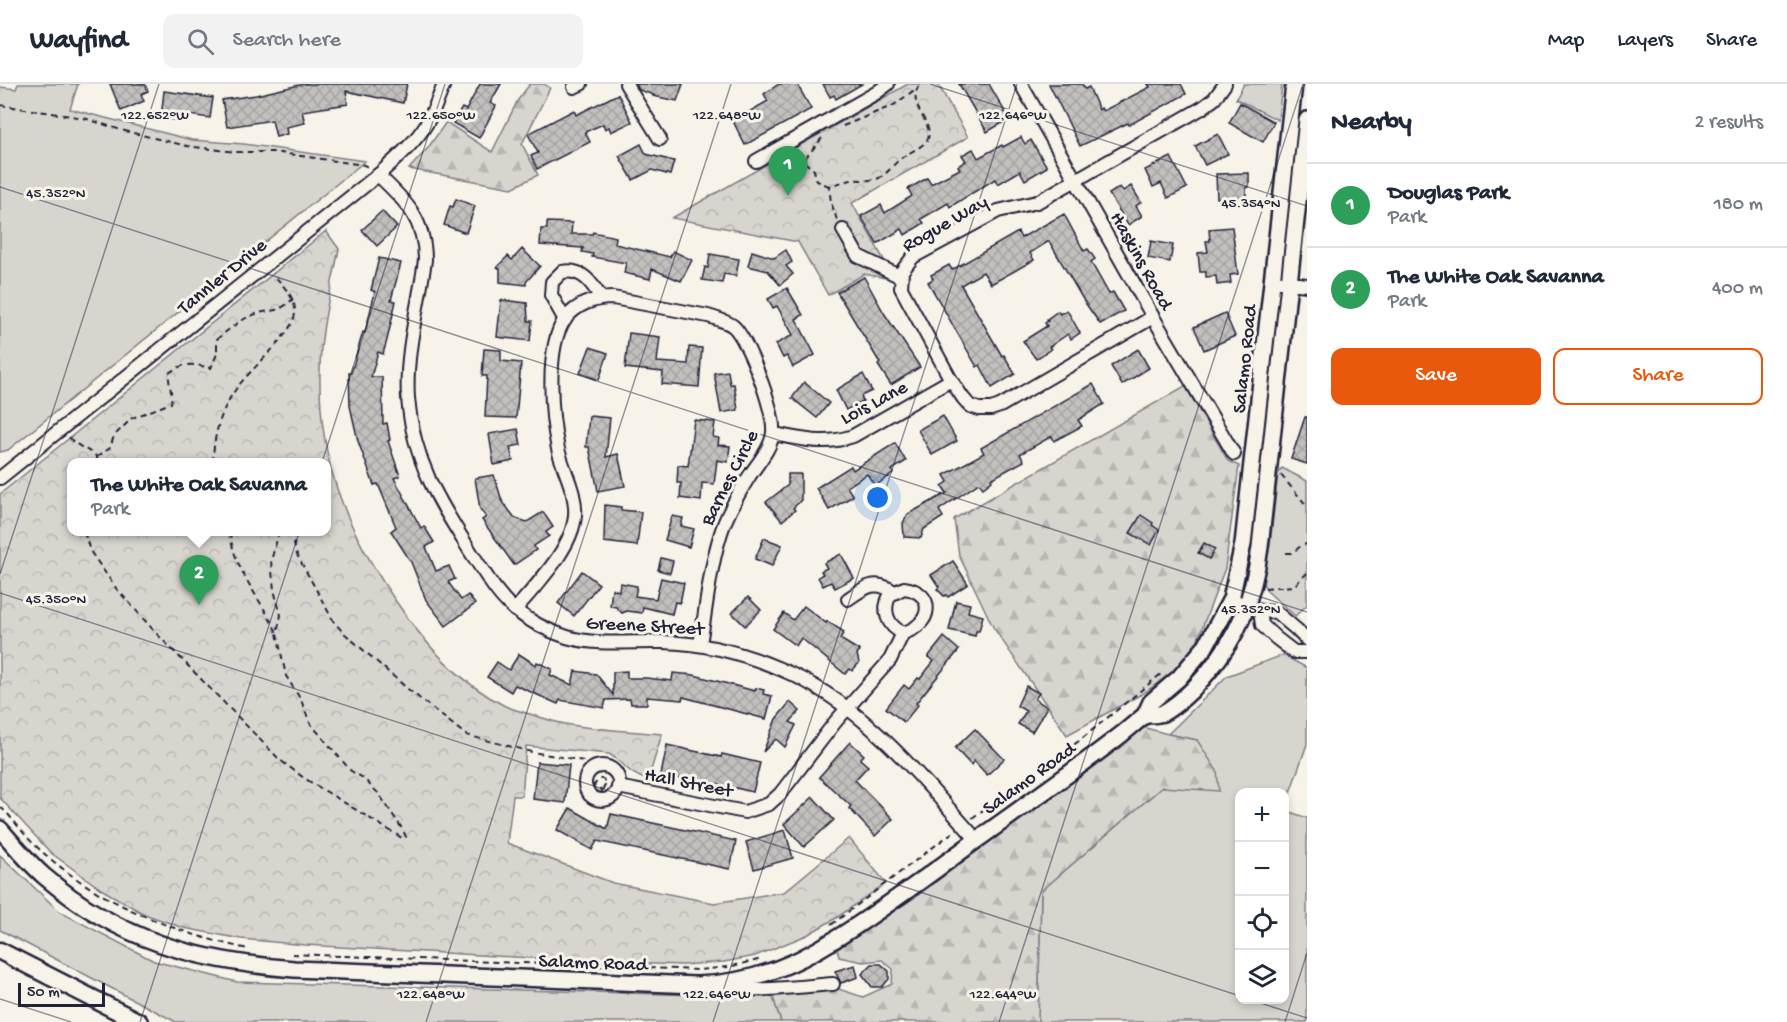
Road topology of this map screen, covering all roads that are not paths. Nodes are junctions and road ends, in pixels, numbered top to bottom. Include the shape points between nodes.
1 (444, 84) edge
2 (626, 84) edge
3 (888, 84) edge
4 (1021, 84) edge
5 (1225, 84) edge
6 (1294, 84) edge
7 (1307, 120) edge
8 (660, 140) dead end
9 (756, 161) dead end
10 (378, 175) junction
11 (1076, 181) junction
12 (843, 230) road end
13 (901, 277) junction
14 (1272, 281) junction
15 (1288, 283) junction
16 (1307, 285) edge
17 (601, 298) junction
18 (1153, 317) junction
19 (565, 320) junction
20 (951, 380) junction
21 (773, 434) junction
22 (1234, 454) dead end
23 (0, 477) edge
24 (894, 592) junction
25 (1231, 598) junction
26 (848, 599) dead end
27 (1253, 607) junction
28 (515, 610) junction
29 (903, 633) junction
30 (1307, 640) edge
31 (700, 644) junction
32 (1307, 652) edge
33 (848, 707) junction
34 (1145, 716) junction
35 (618, 787) junction
36 (0, 829) edge
37 (977, 840) junction
38 (0, 951) edge
39 (706, 984) junction
40 (833, 984) dead end
41 (139, 1022) edge

1 - 10 street, Tannler Drive via 422,130
2 - 8 street
3 - 9 street
4 - 11 street, Haskins Road
5 - 11 street, Rogue Way via 1202,108
6 - 14 main road, Salamo Road
7 - 15 main road, Salamo Road
10 - 23 street, Tannler Drive
10 - 28 street, Greene Street via 400,196 423,232 425,260 409,357 408,390 411,428 420,460 446,513 494,587
11 - 13 street, Rogue Way via 1037,202 981,219 913,257
11 - 18 street, Haskins Road
12 - 13 street via 858,256
13 - 20 street, Rogue Way via 901,288
14 - 15 street
14 - 25 main road, Salamo Road via 1243,544
15 - 16 street
15 - 27 main road, Salamo Road
17 - 19 street via 581,306
17 - 19 street via 584,275 562,272 552,282 551,296
17 - 21 street, Barnes Circle via 708,316 733,326 748,350 770,406
18 - 20 street, Rogue Way via 992,409 970,406
18 - 22 street, Haskins Road via 1172,361
19 - 28 street via 556,344 551,395 559,450 575,514 572,531 561,551
20 - 21 street, Lois Lane via 838,441
21 - 31 street, Barnes Circle via 725,521
24 - 26 street via 878,584 861,589
24 - 29 street via 887,601 887,617
24 - 29 street via 914,590 925,600 927,608 922,623
25 - 27 street
25 - 34 main road, Salamo Road via 1205,647 1179,678 1151,702
27 - 30 street via 1276,612
27 - 32 street via 1262,625 1276,638 1294,652
27 - 34 main road, Salamo Road via 1197,683 1161,714
28 - 31 street, Greene Street via 551,632 583,640
29 - 33 street, Hall Street via 890,660
31 - 33 street, Greene Street via 780,668
33 - 35 street, Hall Street via 780,794 761,808 734,811
33 - 37 street, Greene Street via 895,750
34 - 37 main road, Salamo Road
35 - 35 street, Hall Street via 609,798 602,795 594,799 588,794 585,780 591,770 602,766 618,779
36 - 39 main road, Salamo Road via 43,875 109,921 156,943 211,959 294,969
37 - 39 main road, Salamo Road via 817,952 756,977
38 - 41 highway
39 - 40 street via 737,990

